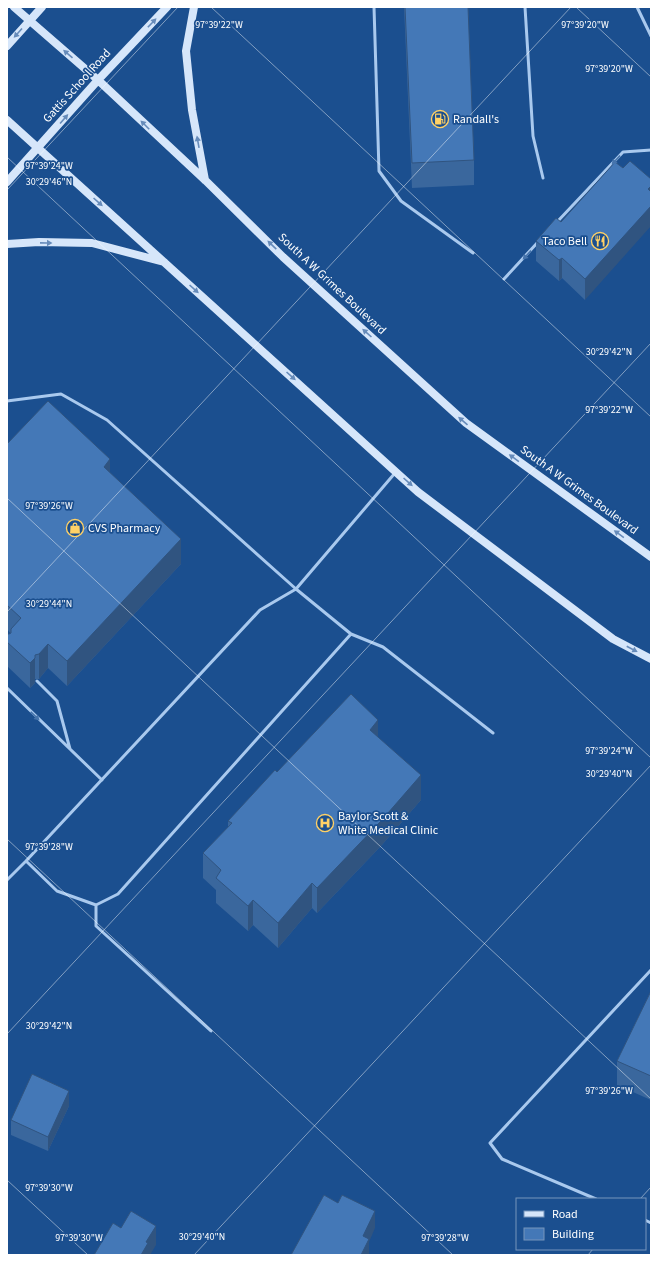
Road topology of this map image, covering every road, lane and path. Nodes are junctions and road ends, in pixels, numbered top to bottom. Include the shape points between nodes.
1 (14, 7) edge
2 (42, 7) edge
3 (167, 7) edge
4 (194, 7) edge
5 (374, 7) edge
6 (525, 7) edge
7 (637, 7) edge
8 (30, 21) junction
9 (651, 36) edge
10 (7, 46) edge
11 (98, 80) junction
12 (7, 120) edge
13 (38, 148) junction
14 (651, 150) edge
15 (543, 178) dead end
16 (205, 180) junction
17 (7, 182) edge
18 (553, 227) edge
19 (542, 238) edge
20 (7, 244) edge
21 (473, 253) dead end
22 (165, 262) junction
23 (504, 279) dead end
24 (7, 401) edge
25 (396, 472) junction
26 (651, 557) edge
27 (296, 588) junction
28 (351, 634) junction
29 (651, 659) edge
30 (37, 681) edge
31 (7, 688) edge
32 (493, 733) dead end
33 (71, 750) junction
34 (102, 780) junction
35 (26, 861) junction
36 (7, 880) edge
37 (96, 904) junction
38 (651, 970) edge
39 (211, 1031) dead end
40 (594, 1198) edge

1 - 8 main road, South A W Grimes Boulevard
2 - 8 main road
11 -> 3 main road, Gattis School Road
16 -> 4 main road via 192,110 186,52
5 - 21 lane via 379,171 401,201
6 - 15 lane via 533,136
7 - 9 lane
8 -> 10 main road
11 -> 8 main road, South A W Grimes Boulevard
13 -> 11 main road, Gattis School Road
16 -> 11 main road, South A W Grimes Boulevard
12 - 13 main road
13 - 17 main road, Gattis School Road
13 -> 22 main road
14 -> 18 lane via 623,152
26 -> 16 main road, South A W Grimes Boulevard via 466,423 283,257
19 -> 23 lane
20 -> 22 main road via 92,244
22 -> 25 main road
24 - 27 lane via 61,394 107,420
25 - 27 lane
25 -> 29 main road via 418,492 613,639
27 - 28 lane
27 - 34 lane via 260,610
28 - 32 lane via 383,647
28 - 37 lane via 118,894
30 - 33 lane via 56,701
31 -> 33 lane
33 - 34 lane
34 - 35 lane
35 - 36 lane
35 - 37 lane via 57,891
37 - 39 lane via 96,926
38 - 40 lane via 490,1143 502,1159

